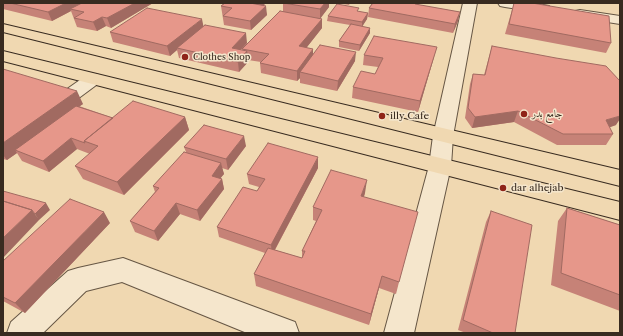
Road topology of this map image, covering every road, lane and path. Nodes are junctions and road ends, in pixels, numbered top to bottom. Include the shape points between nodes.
1 (470, 3) edge
2 (505, 3) edge
3 (620, 20) edge
4 (3, 28) edge
5 (3, 56) edge
6 (93, 79) junction
7 (443, 136) junction
8 (3, 144) edge
9 (440, 166) junction
10 (620, 178) edge
11 (620, 211) edge
12 (22, 333) edge
13 (284, 333) edge
14 (399, 333) edge

1 - 7 street
2 - 3 street
4 - 7 main road
5 - 6 main road
6 - 8 street
6 - 9 main road
7 - 9 street
7 - 10 main road
9 - 11 main road
9 - 14 street
12 - 13 street via 78,280 123,270

